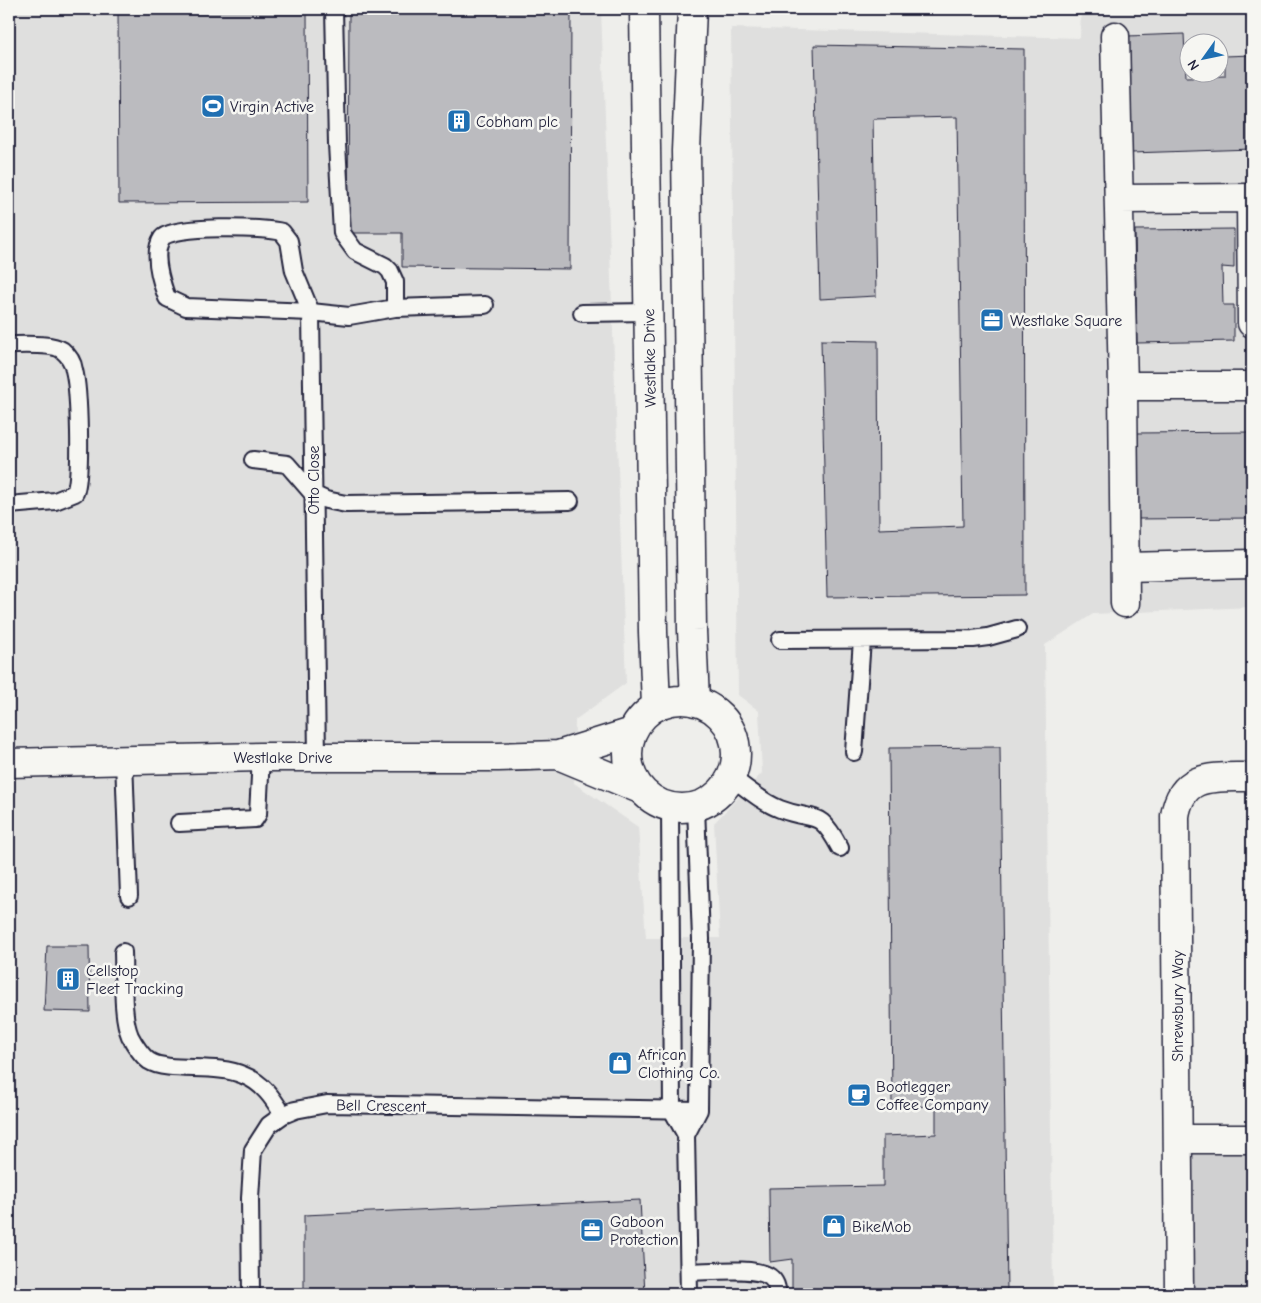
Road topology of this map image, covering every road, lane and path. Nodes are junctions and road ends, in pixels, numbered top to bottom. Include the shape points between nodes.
1 (334, 9) edge
2 (644, 9) edge
3 (692, 9) edge
4 (1115, 36) dead end
5 (1251, 198) edge
6 (1119, 199) junction
7 (485, 305) dead end
8 (395, 308) junction
9 (312, 312) junction
10 (648, 312) junction
11 (582, 313) dead end
12 (1252, 323) edge
13 (9, 345) edge
14 (1123, 386) junction
15 (1252, 386) edge
16 (253, 460) dead end
17 (313, 494) junction
18 (570, 501) dead end
19 (9, 505) edge
20 (1252, 564) edge
21 (1125, 567) junction
22 (1125, 604) dead end
23 (1017, 629) dead end
24 (780, 640) dead end
25 (862, 640) junction
26 (695, 702) junction
27 (656, 706) junction
28 (632, 732) junction
29 (854, 752) dead end
30 (558, 755) junction
31 (261, 757) junction
32 (317, 757) junction
33 (124, 760) junction
34 (9, 762) edge
35 (731, 777) junction
36 (1252, 777) edge
37 (640, 789) junction
38 (683, 807) junction
39 (179, 823) dead end
40 (840, 848) dead end
41 (130, 896) dead end
42 (123, 952) dead end
43 (672, 1110) junction
44 (699, 1110) junction
45 (283, 1115) junction
46 (686, 1135) junction
47 (1178, 1139) junction
48 (1252, 1139) edge
49 (689, 1272) junction
50 (251, 1294) edge
51 (689, 1294) edge
52 (778, 1294) edge
53 (1179, 1294) edge

1 - 8 lane via 336,144 342,234 355,252 390,271 395,282
2 - 10 street, Westlake Drive
3 - 26 street via 686,151
4 - 6 street
5 - 6 street
5 - 12 street
6 - 14 street
7 - 8 lane
8 - 9 lane via 349,316
9 - 9 lane, Otto Close via 294,272 286,236 282,232 260,228 202,229 166,234 160,244 158,256 167,298 186,308
9 - 17 lane, Otto Close
10 - 11 lane
10 - 27 street, Westlake Drive
13 - 19 lane via 61,349 69,357 75,372 79,444 75,492 55,501
14 - 15 street
14 - 21 street
16 - 17 lane via 287,464
17 - 18 lane via 346,504
17 - 32 lane, Otto Close
20 - 21 street
21 - 22 street
23 - 25 lane via 973,639
24 - 25 lane
25 - 29 lane
26 - 27 street via 678,700
26 - 35 street via 717,714 730,729 736,753
27 - 28 street via 644,715
28 - 30 street, Westlake Drive
28 - 37 street via 628,762
30 - 32 street, Westlake Drive
30 - 37 street, Westlake Drive
31 - 32 street, Westlake Drive
31 - 33 street, Westlake Drive
31 - 39 lane via 258,814 255,818
33 - 34 street, Westlake Drive
33 - 41 lane
35 - 38 street via 715,797
35 - 40 lane via 780,809 819,818
36 - 47 street, Shrewsbury Way via 1200,780 1181,795 1177,804
37 - 38 street via 652,799
38 - 43 lane
38 - 44 lane via 701,939
42 - 45 lane via 126,1022 130,1036 148,1060 162,1065 229,1069 245,1075 271,1096
43 - 44 lane, Bell Crescent
43 - 45 lane, Bell Crescent via 327,1104
43 - 46 lane
44 - 46 lane
45 - 50 lane, Bell Crescent via 269,1125 253,1150
46 - 49 lane
47 - 48 street
47 - 53 street, Shrewsbury Way
49 - 51 lane
49 - 52 lane via 764,1274 775,1282

